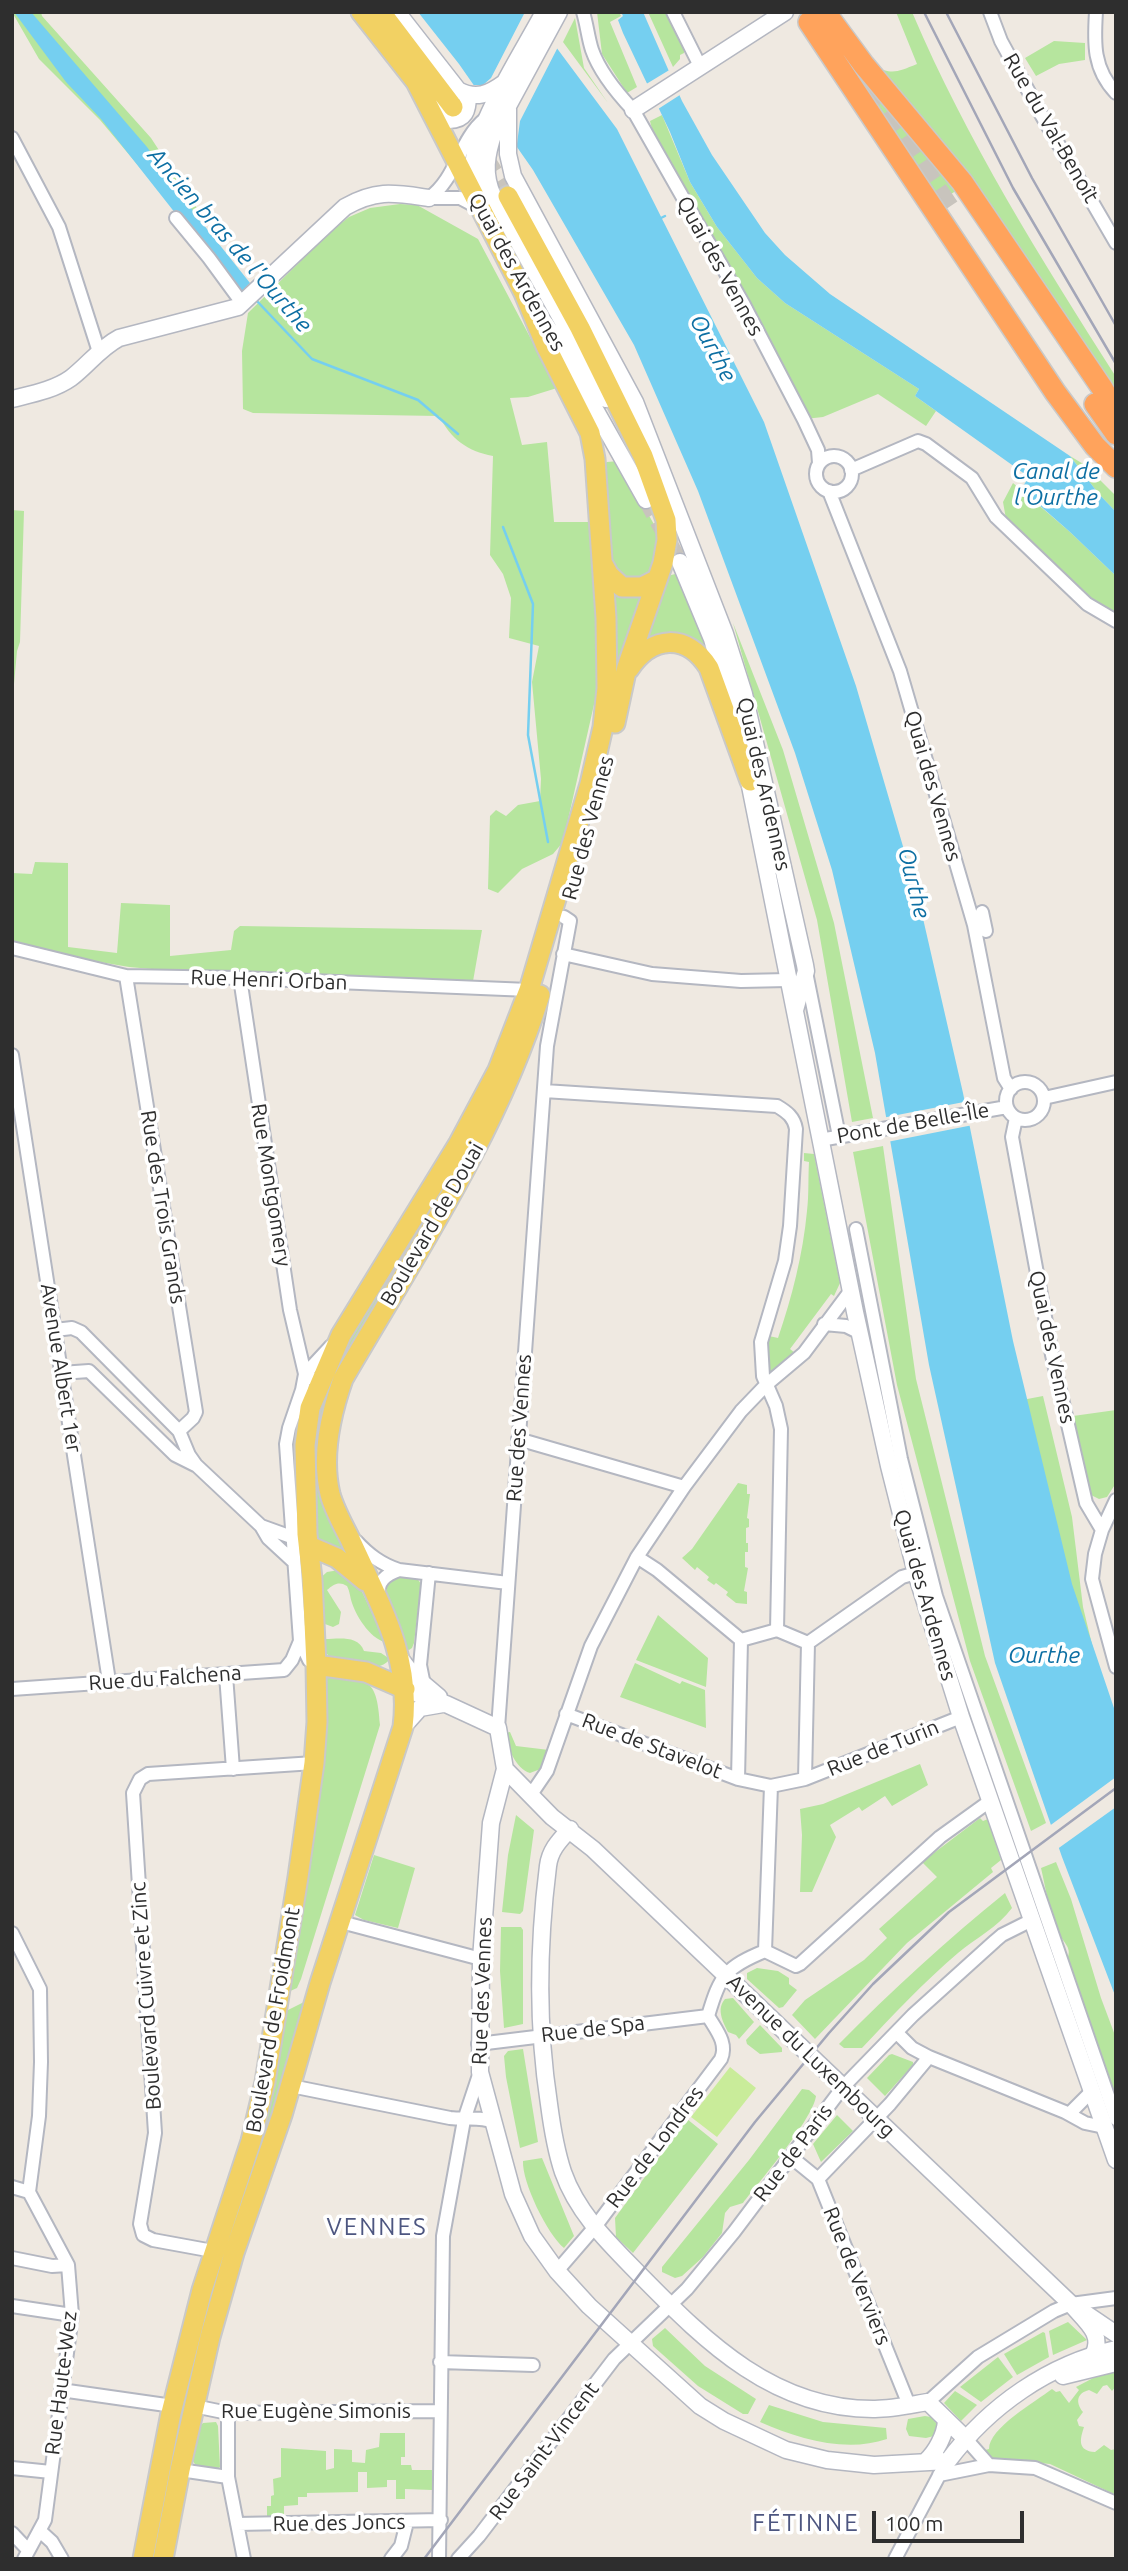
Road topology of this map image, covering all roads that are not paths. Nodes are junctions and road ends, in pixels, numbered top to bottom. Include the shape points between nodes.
1 (361, 12) edge
2 (382, 12) edge
3 (397, 12) edge
4 (544, 12) edge
5 (559, 12) edge
6 (583, 12) edge
7 (673, 12) edge
8 (990, 12) edge
9 (1096, 12) edge
10 (782, 15) edge
11 (819, 15) edge
12 (694, 70) junction
13 (416, 82) junction
14 (506, 82) junction
15 (1116, 93) edge
16 (460, 101) junction
17 (508, 109) junction
18 (633, 110) junction
19 (488, 117) junction
20 (12, 138) edge
21 (458, 161) junction
22 (508, 196) tunnel mouth
23 (429, 198) junction
24 (482, 211) junction
25 (176, 218) dead end
26 (1116, 243) edge
27 (524, 293) junction
28 (244, 302) junction
29 (580, 328) junction
30 (99, 352) junction
31 (12, 399) edge
32 (1116, 414) edge
33 (1116, 434) edge
34 (650, 442) junction
35 (819, 463) junction
36 (1116, 464) edge
37 (851, 470) junction
38 (829, 491) junction
39 (652, 498) junction
40 (680, 562) tunnel mouth
41 (602, 564) junction
42 (656, 580) junction
43 (1116, 621) edge
44 (625, 676) junction
45 (750, 781) junction
46 (982, 912) dead end
47 (564, 917) junction
48 (986, 931) dead end
49 (12, 948) edge
50 (563, 954) junction
51 (806, 971) junction
52 (126, 976) junction
53 (240, 978) junction
54 (788, 980) junction
55 (529, 990) junction
56 (794, 1013) junction
57 (12, 1055) edge
58 (1116, 1082) edge
59 (1010, 1089) junction
60 (544, 1091) junction
61 (1044, 1098) junction
62 (1007, 1107) junction
63 (1016, 1118) junction
64 (17, 1128) edge
65 (839, 1136) junction
66 (820, 1140) junction
67 (856, 1229) dead end
68 (851, 1290) junction
69 (824, 1324) junction
70 (55, 1330) junction
71 (860, 1333) junction
72 (61, 1373) junction
73 (312, 1378) junction
74 (766, 1385) junction
75 (179, 1431) junction
76 (518, 1439) junction
77 (196, 1465) junction
78 (684, 1487) junction
79 (1116, 1500) edge
80 (261, 1526) junction
81 (346, 1531) junction
82 (1101, 1531) junction
83 (301, 1541) junction
84 (638, 1557) junction
85 (294, 1562) junction
86 (348, 1566) junction
87 (399, 1570) junction
88 (429, 1573) junction
89 (915, 1573) junction
90 (312, 1579) junction
91 (508, 1583) junction
92 (376, 1597) junction
93 (777, 1630) junction
94 (741, 1640) junction
95 (300, 1641) junction
96 (808, 1643) junction
97 (421, 1646) junction
98 (399, 1653) junction
99 (316, 1665) junction
100 (1116, 1667) edge
101 (372, 1674) junction
102 (226, 1675) junction
103 (109, 1681) junction
104 (414, 1687) junction
105 (12, 1689) edge
106 (446, 1704) junction
107 (566, 1714) junction
108 (961, 1717) junction
109 (403, 1727) junction
110 (498, 1728) junction
111 (314, 1763) junction
112 (233, 1769) junction
113 (505, 1769) junction
114 (738, 1779) junction
115 (805, 1779) junction
116 (772, 1786) junction
117 (530, 1796) junction
118 (990, 1801) junction
119 (570, 1829) junction
120 (1032, 1920) junction
121 (341, 1922) junction
122 (12, 1933) edge
123 (765, 1951) junction
124 (481, 1959) junction
125 (726, 1975) junction
126 (708, 2016) junction
127 (897, 2033) junction
128 (542, 2036) junction
129 (478, 2044) junction
130 (929, 2057) junction
131 (480, 2073) junction
132 (291, 2086) junction
133 (843, 2087) junction
134 (1091, 2091) junction
135 (1069, 2114) junction
136 (876, 2118) junction
137 (464, 2120) junction
138 (494, 2122) junction
139 (1110, 2123) edge
140 (791, 2157) junction
141 (1116, 2160) edge
142 (818, 2179) junction
143 (12, 2187) edge
144 (29, 2192) junction
145 (595, 2227) junction
146 (213, 2252) junction
147 (12, 2258) edge
148 (68, 2265) junction
149 (557, 2271) junction
150 (1116, 2298) edge
151 (1071, 2304) junction
152 (12, 2306) edge
153 (671, 2306) junction
154 (72, 2315) junction
155 (1116, 2334) edge
156 (630, 2344) junction
157 (1116, 2349) edge
158 (1093, 2355) junction
159 (440, 2362) junction
160 (1116, 2362) edge
161 (533, 2365) dead end
162 (61, 2389) junction
163 (1018, 2393) junction
164 (928, 2402) junction
165 (909, 2405) junction
166 (173, 2406) junction
167 (194, 2406) junction
168 (439, 2411) junction
169 (228, 2413) junction
170 (947, 2421) junction
171 (966, 2439) junction
172 (926, 2461) junction
173 (948, 2461) junction
174 (989, 2465) junction
175 (12, 2468) edge
176 (180, 2470) junction
177 (51, 2472) junction
178 (939, 2475) junction
179 (228, 2477) junction
180 (1116, 2503) edge
181 (441, 2520) junction
182 (407, 2522) junction
183 (237, 2525) junction
184 (40, 2531) junction
185 (12, 2533) edge
186 (26, 2555) edge
187 (62, 2559) edge
188 (143, 2559) edge
189 (163, 2559) edge
190 (244, 2559) edge
191 (391, 2559) edge
192 (439, 2559) edge
193 (458, 2559) edge
194 (895, 2559) edge

1 - 13 main road, Quai des Ardennes
2 - 16 main road
3 - 16 main road via 458,90
4 - 14 main road
5 - 17 main road
6 - 18 street, Quai des Vennes via 601,68
7 - 12 street
8 - 26 street, Rue du Val-Benoît via 1035,104
9 - 15 street via 1096,57
10 - 11 main road via 800,22
10 - 12 main road
11 - 32 highway via 962,182
11 - 36 highway via 1055,393
12 - 18 main road
13 - 16 main road via 449,120 464,117
13 - 21 main road, Quai des Ardennes
14 - 16 main road
14 - 19 main road
17 - 34 main road, Quai des Ardennes via 513,176 635,402
17 - 39 main road via 494,132 486,162 488,185
18 - 35 street, Quai des Vennes via 744,305 804,420
19 - 21 street via 477,126
19 - 24 main road via 474,159
20 - 30 street via 59,227
21 - 23 street via 447,181
21 - 24 main road, Quai des Ardennes
22 - 29 main road, Quai des Ardennes
23 - 24 street via 460,198
23 - 28 main road via 385,192 361,198 345,207
24 - 27 main road, Quai des Ardennes
25 - 28 street
27 - 39 main road, Quai des Ardennes
27 - 41 main road, Rue des Vennes via 590,433
28 - 30 main road via 119,338
29 - 34 main road, Quai des Ardennes
29 - 39 main road, Rue des Vennes via 643,456
30 - 31 main road via 58,386
33 - 36 highway via 956,207
34 - 51 main road, Quai des Ardennes via 738,676
35 - 37 street via 829,456 840,457
35 - 38 street via 817,480
37 - 38 street via 846,486
37 - 43 street via 918,441 926,444 972,478 996,517 1087,604
38 - 59 street, Quai des Vennes via 900,671 974,925
39 - 42 main road, Rue des Vennes via 666,520 667,540
40 - 45 main road, Quai des Ardennes via 722,668
41 - 42 main road via 622,587 642,587
41 - 55 main road, Rue des Vennes via 608,674 603,727
42 - 44 main road, Rue des Vennes
44 - 45 main road via 639,656 666,642 683,644 700,656 709,668
44 - 47 main road, Rue des Vennes via 603,778
45 - 54 main road, Quai des Ardennes
46 - 48 street
47 - 50 street, Rue des Vennes via 570,921
47 - 81 main road, Boulevard de Douai via 511,1077 473,1153 343,1379 333,1407 326,1463 330,1495
49 - 52 street, Rue Henri Orban
50 - 54 street via 652,974
50 - 60 street, Rue des Vennes
51 - 56 main road, Quai des Ardennes
51 - 65 street, Quai des Ardennes
52 - 53 street, Rue Henri Orban
52 - 75 street, Rue des Trois Grands via 196,1412
53 - 55 street, Rue Henri Orban
53 - 73 street, Rue Montgomery via 290,1310
54 - 56 main road, Quai des Ardennes
55 - 73 main road, Boulevard de Douai via 498,1070 458,1143
56 - 66 main road, Quai des Ardennes
57 - 64 street, Avenue Albert 1er
58 - 61 street
59 - 61 street via 1029,1083 1039,1088
59 - 62 street, Quai des Vennes
60 - 74 street via 777,1106 787,1112 796,1129 790,1226 785,1261 761,1342
60 - 76 street, Rue des Vennes
61 - 63 street via 1038,1116
62 - 63 street
62 - 65 street, Pont de Belle-Île
63 - 82 street, Quai des Vennes via 1012,1137 1052,1355 1086,1503
64 - 70 street, Avenue Albert 1er
65 - 66 street, Pont de Belle-Île
66 - 68 main road, Quai des Ardennes
67 - 139 street, Quai des Ardennes via 901,1459 936,1596
68 - 69 street
68 - 71 main road, Quai des Ardennes
69 - 71 street
69 - 74 street via 797,1360
70 - 72 street, Avenue Albert 1er
70 - 75 street via 81,1332
71 - 89 main road, Quai des Ardennes
72 - 77 street via 89,1371 176,1455
72 - 103 street, Avenue Albert 1er
73 - 83 main road, Boulevard de Douai
74 - 78 street
74 - 93 street via 781,1429
75 - 77 street
76 - 78 street
76 - 91 street, Rue des Vennes
77 - 80 street
78 - 84 street
79 - 82 street
80 - 83 street
80 - 85 street
81 - 87 street, Boulevard de Douai via 371,1556
81 - 92 main road, Boulevard de Douai
82 - 100 street via 1092,1579
83 - 85 street
83 - 86 main road
83 - 90 main road, Boulevard de Douai
84 - 94 street
84 - 107 street via 591,1646
85 - 95 street
86 - 90 main road via 332,1564
86 - 92 main road
87 - 88 street
87 - 92 street via 381,1581
88 - 91 street
88 - 97 street
89 - 96 street via 902,1577
89 - 108 main road, Quai des Ardennes
90 - 99 main road, Boulevard de Douai
91 - 110 street, Rue des Vennes
92 - 98 main road, Boulevard de Douai
93 - 94 street
93 - 96 street
94 - 114 street
95 - 99 street
95 - 102 street, Rue du Falchena via 284,1670
96 - 115 street
97 - 98 street via 409,1654
97 - 104 street
98 - 101 main road via 389,1667
98 - 104 main road, Boulevard de Douai
99 - 101 main road
99 - 111 main road, Boulevard de Froidmont
101 - 104 main road
102 - 103 street, Rue du Falchena
102 - 112 street
103 - 105 street, Rue du Falchena
104 - 106 main road
104 - 109 main road, Boulevard de Froidmont
106 - 109 main road via 420,1708
106 - 110 main road
107 - 114 street, Rue de Stavelot
107 - 117 street via 547,1771
108 - 115 street, Rue de Turin
108 - 118 main road, Quai des Ardennes
109 - 121 main road, Boulevard de Froidmont
110 - 113 main road, Rue des Vennes
111 - 112 street, Boulevard Cuivre et Zinc
111 - 146 main road, Boulevard de Froidmont via 265,2082 251,2141
112 - 146 street, Boulevard Cuivre et Zinc via 148,1774 133,1793 155,2133 139,2224 143,2235 153,2240
113 - 117 main road, Avenue du Luxembourg
113 - 124 main road, Rue des Vennes via 491,1823
114 - 116 street, Rue de Stavelot
115 - 116 street, Rue de Turin
116 - 123 street
117 - 119 main road, Avenue du Luxembourg
118 - 120 main road, Quai des Ardennes
118 - 123 street via 940,1837 800,1964 783,1962
119 - 125 main road, Avenue du Luxembourg
119 - 128 main road via 549,1857 541,1923
120 - 127 street, Rue de Paris via 1002,1935
120 - 134 main road, Quai des Ardennes
121 - 124 street
121 - 132 main road, Boulevard de Froidmont
122 - 144 street via 40,1989 39,2116
123 - 125 street via 736,1964
124 - 129 main road, Rue des Vennes
125 - 126 street
125 - 133 main road, Avenue du Luxembourg
126 - 128 street, Rue de Spa
126 - 145 street, Rue de Londres via 723,2043 721,2059
127 - 130 street
127 - 133 street, Rue de Paris
128 - 129 street, Rue de Spa
128 - 145 main road via 550,2111 563,2171
129 - 131 main road, Rue des Vennes
130 - 135 street
130 - 136 street
131 - 137 street, Rue des Vennes
131 - 138 main road
132 - 137 street
132 - 167 main road, Boulevard de Froidmont via 234,2253
133 - 136 main road, Avenue du Luxembourg
133 - 140 street, Rue de Paris
134 - 135 street
134 - 139 main road, Quai des Ardennes
135 - 139 street via 1085,2123
136 - 142 street
136 - 151 main road, Avenue du Luxembourg
137 - 138 street via 478,2116
137 - 159 street, Rue des Vennes via 443,2236
138 - 149 main road via 513,2194 532,2235
139 - 141 main road, Quai des Ardennes
140 - 142 street, Rue de Verviers
140 - 153 street, Rue de Paris
142 - 165 street, Rue de Verviers
143 - 144 street
144 - 148 street, Rue Haute-Wez
145 - 149 street, Rue de Londres
145 - 153 main road
146 - 166 main road, Boulevard de Froidmont
147 - 148 street
148 - 154 street, Rue Haute-Wez
149 - 156 main road
150 - 151 street
151 - 155 main road
151 - 158 main road, Avenue du Luxembourg via 1096,2334
151 - 164 street via 996,2344
152 - 154 street
153 - 156 street, Rue de Paris
153 - 165 main road via 731,2360 769,2383 845,2406
154 - 162 street, Rue Haute-Wez
156 - 172 main road via 700,2406 774,2445 855,2464
156 - 193 street, Rue Saint-Vincent
157 - 158 main road
158 - 163 main road
159 - 161 street
159 - 168 street, Rue des Vennes
160 - 163 main road
162 - 166 street
162 - 177 street, Rue Haute-Wez
163 - 171 main road
164 - 165 main road
164 - 170 main road
166 - 188 main road, Boulevard de Froidmont
167 - 169 street, Rue Eugène Simonis
167 - 176 main road, Boulevard de Froidmont
168 - 169 street, Rue Eugène Simonis
168 - 181 street, Rue des Vennes
169 - 179 street
170 - 171 main road
170 - 172 main road
171 - 173 main road
171 - 174 street
172 - 173 main road
173 - 178 street
174 - 178 street
174 - 180 street via 1035,2468
175 - 177 street
176 - 179 street
176 - 189 main road, Boulevard de Froidmont
177 - 184 street, Rue Haute-Wez
178 - 194 street
179 - 183 street
181 - 182 street, Rue des Joncs
181 - 192 street, Rue des Vennes
182 - 183 street, Rue des Joncs
182 - 191 street via 401,2546
183 - 190 street
184 - 186 street, Rue Haute-Wez
184 - 187 street
185 - 186 street

